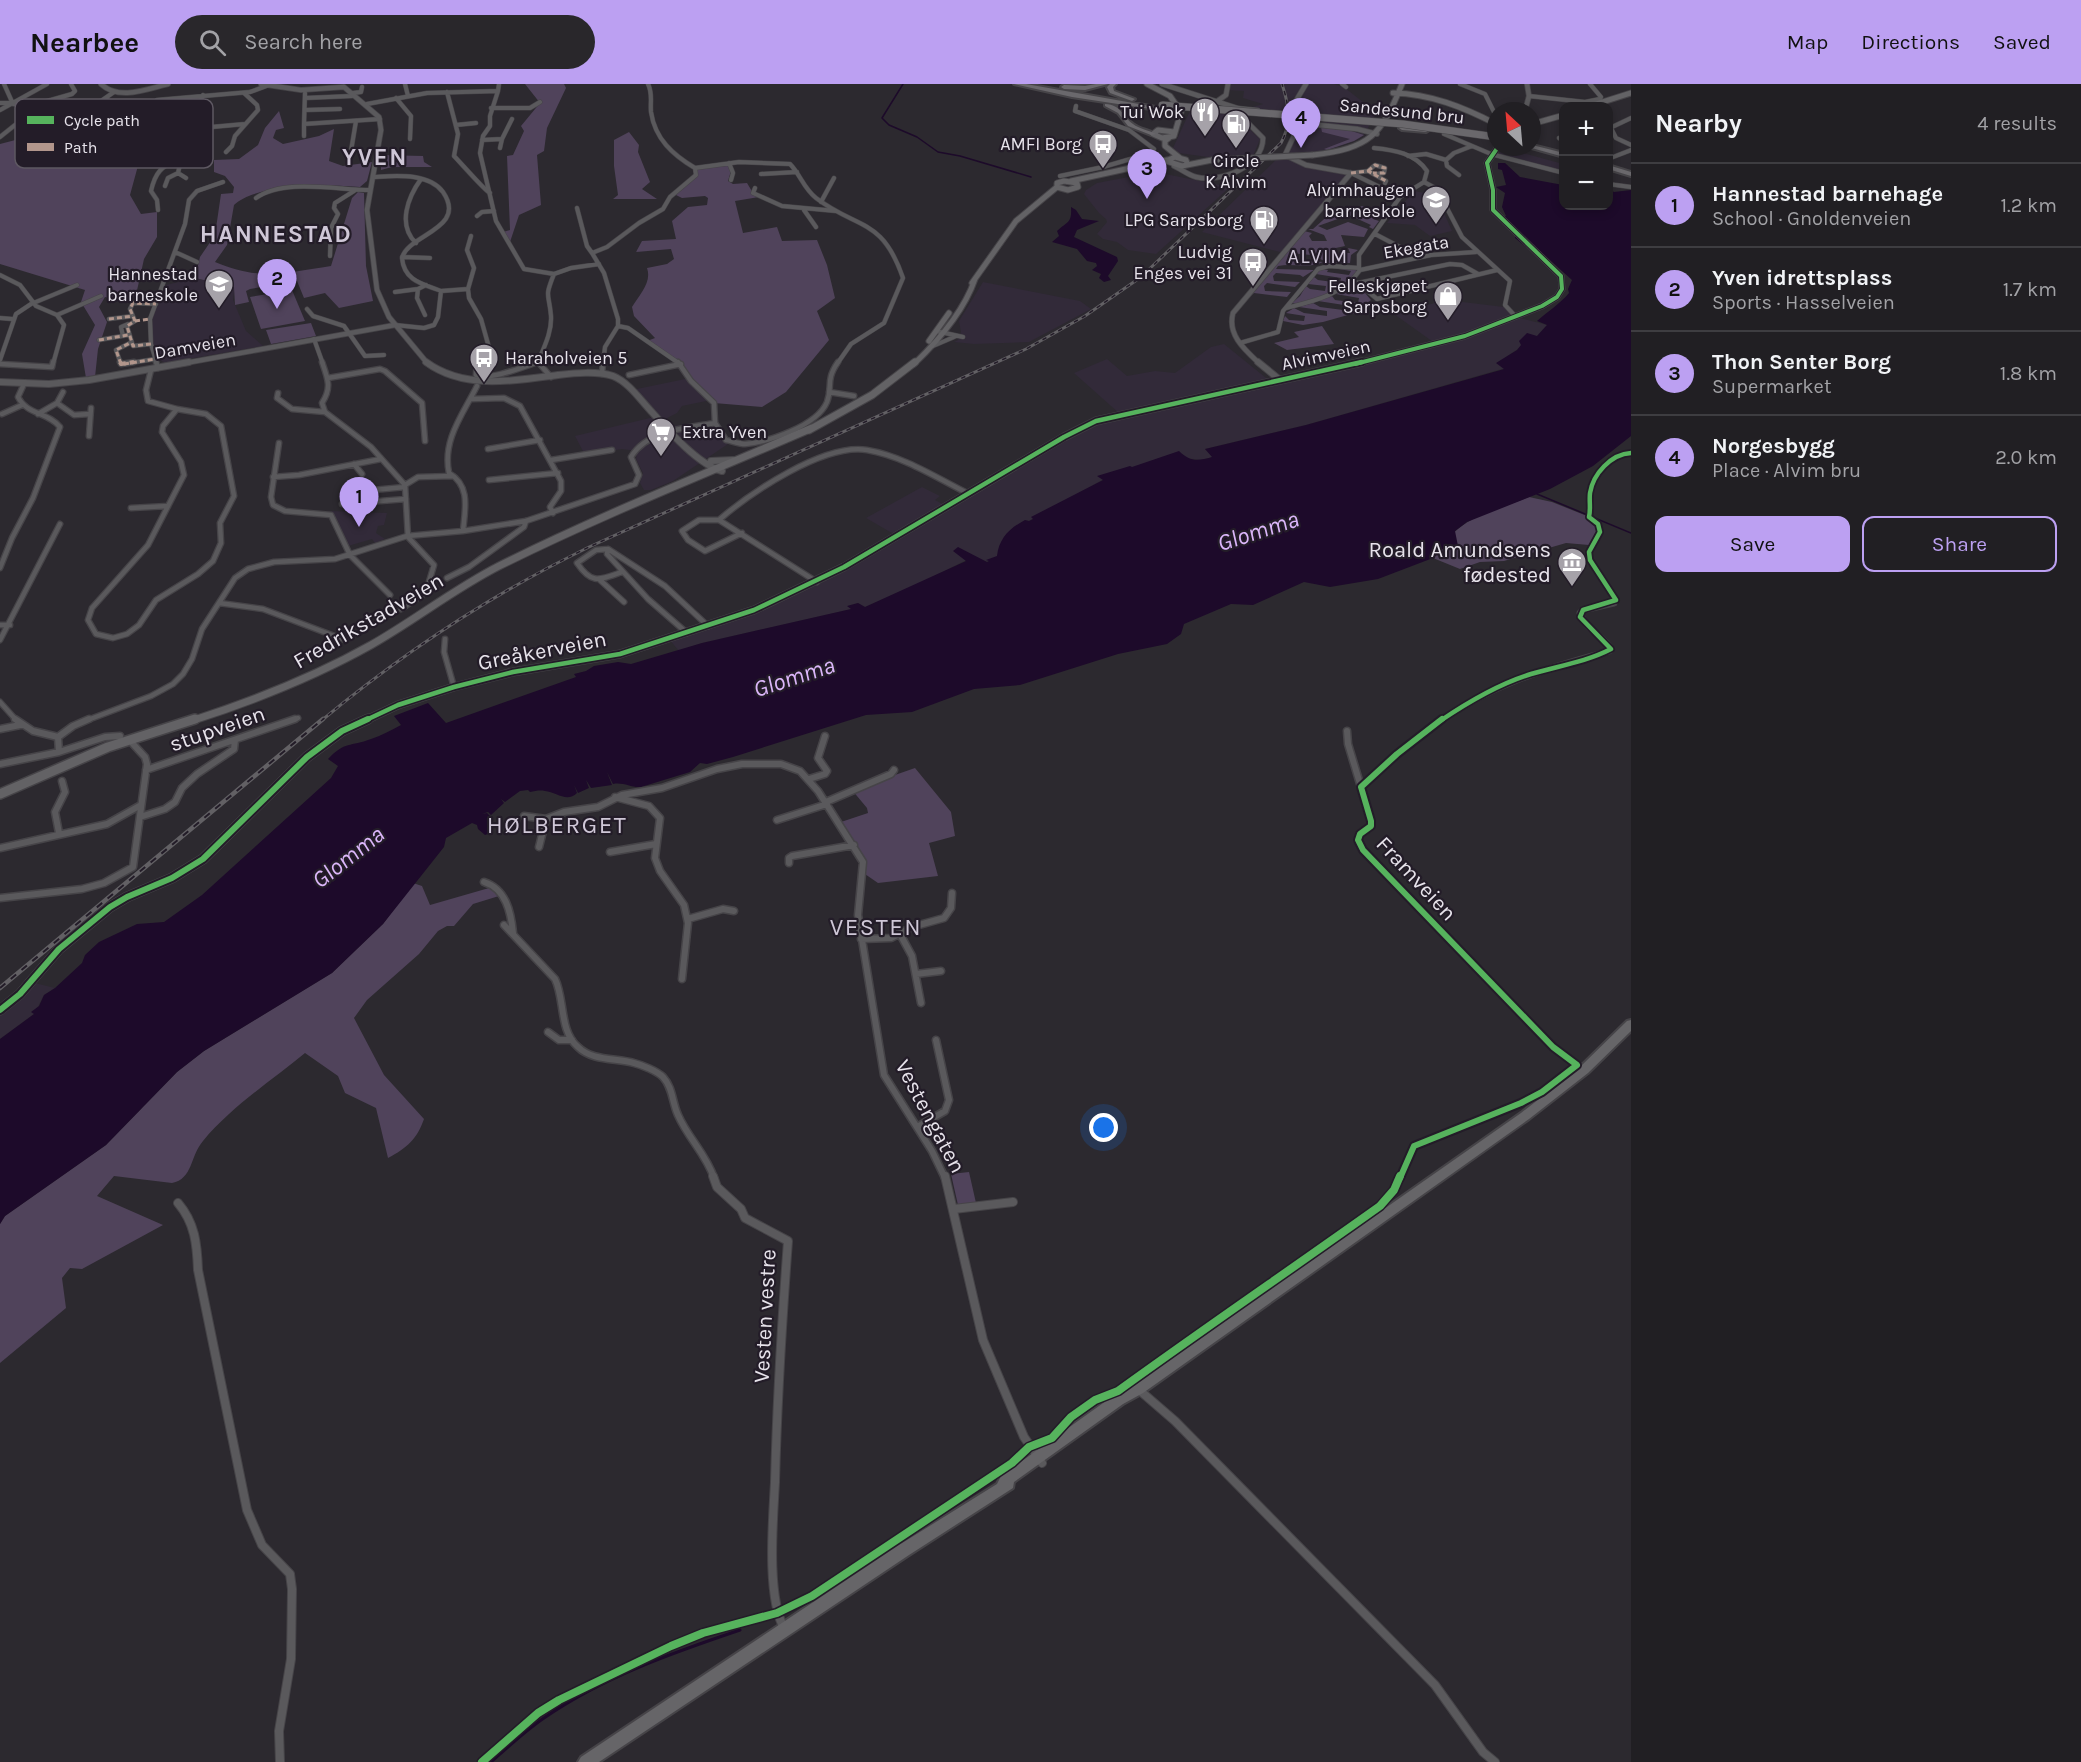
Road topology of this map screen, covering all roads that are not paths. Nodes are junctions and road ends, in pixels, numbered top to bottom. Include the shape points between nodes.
1 (4, 84) edge
2 (47, 84) edge
3 (71, 84) edge
4 (101, 84) edge
5 (166, 84) edge
6 (261, 84) edge
7 (405, 84) edge
8 (458, 84) edge
9 (499, 84) edge
10 (648, 84) edge
11 (1017, 84) edge
12 (1032, 84) edge
13 (1105, 84) edge
14 (1113, 84) edge
15 (1140, 84) edge
16 (1147, 84) edge
17 (1162, 84) edge
18 (1228, 84) edge
19 (1306, 84) edge
20 (1342, 84) edge
21 (1395, 84) edge
22 (1402, 84) edge
23 (1460, 84) edge
24 (1529, 84) edge
25 (1590, 84) edge
26 (268, 85) edge
27 (362, 87) dead end
28 (1346, 87) dead end
29 (455, 91) junction
30 (498, 91) junction
31 (114, 92) junction
32 (447, 92) junction
33 (244, 93) junction
34 (1396, 93) junction
35 (1631, 93) edge
36 (352, 94) junction
37 (203, 95) junction
38 (408, 96) junction
39 (1531, 96) junction
40 (1084, 97) junction
41 (396, 98) junction
42 (19, 99) edge
43 (55, 99) edge
44 (105, 99) edge
45 (166, 99) edge
46 (201, 99) edge
47 (15, 101) edge
48 (540, 102) dead end
49 (1216, 102) junction
50 (1492, 102) edge
51 (1529, 102) edge
52 (1531, 102) edge
53 (1603, 102) edge
54 (0, 103) edge
55 (12, 103) junction
56 (1147, 103) junction
57 (15, 104) edge
58 (367, 104) junction
59 (1076, 106) dead end
60 (1163, 107) junction
61 (492, 108) junction
62 (1238, 108) junction
63 (340, 109) dead end
64 (0, 110) edge
65 (304, 110) junction
66 (1282, 113) dead end
67 (1559, 116) edge
68 (1487, 118) edge
69 (1553, 118) junction
70 (1631, 118) edge
71 (512, 119) dead end
72 (380, 120) junction
73 (1541, 120) edge
74 (356, 121) junction
75 (1541, 122) edge
76 (476, 123) dead end
77 (1300, 123) junction
78 (246, 124) junction
79 (304, 124) junction
80 (15, 125) edge
81 (456, 125) junction
82 (1377, 125) junction
83 (213, 127) edge
84 (1342, 127) junction
85 (1613, 127) edge
86 (1357, 129) junction
87 (1174, 132) junction
88 (1157, 133) junction
89 (1373, 133) junction
90 (1613, 133) edge
91 (1444, 134) dead end
92 (304, 136) dead end
93 (0, 137) edge
94 (1487, 137) edge
95 (1169, 138) junction
96 (502, 139) junction
97 (410, 140) dead end
98 (482, 140) junction
99 (1631, 145) edge
100 (1472, 146) junction
101 (1541, 147) edge
102 (500, 148) dead end
103 (1374, 148) dead end
104 (1631, 150) edge
105 (226, 152) dead end
106 (1487, 152) edge
107 (1559, 152) edge
108 (1407, 156) junction
109 (1490, 156) edge
110 (1498, 156) edge
111 (1613, 157) edge
112 (1181, 158) junction
113 (1370, 159) dead end
114 (1212, 160) junction
115 (1446, 160) junction
116 (1169, 162) junction
117 (349, 163) dead end
118 (729, 163) junction
119 (1186, 164) junction
120 (1375, 165) junction
121 (1613, 167) edge
122 (162, 168) edge
123 (179, 168) edge
124 (695, 168) junction
125 (797, 172) junction
126 (1371, 172) junction
127 (1631, 172) edge
128 (178, 173) junction
129 (1188, 173) junction
130 (1351, 173) junction
131 (1559, 173) edge
132 (761, 174) dead end
133 (1459, 175) dead end
134 (373, 177) junction
135 (186, 178) dead end
136 (834, 178) dead end
137 (421, 179) junction
138 (731, 180) dead end
139 (1062, 181) junction
140 (222, 182) dead end
141 (1424, 182) junction
142 (1078, 184) junction
143 (1613, 185) edge
144 (165, 186) dead end
145 (1631, 187) edge
146 (755, 188) dead end
147 (354, 190) junction
148 (370, 190) junction
149 (1065, 190) junction
150 (490, 193) junction
151 (1046, 196) junction
152 (1400, 197) junction
153 (256, 198) dead end
154 (821, 202) junction
155 (577, 208) dead end
156 (158, 210) dead end
157 (804, 210) junction
158 (494, 211) junction
159 (838, 211) junction
160 (477, 216) dead end
161 (816, 227) dead end
162 (1375, 234) junction
163 (471, 236) dead end
164 (416, 243) junction
165 (175, 252) junction
166 (1476, 252) junction
167 (592, 253) junction
168 (330, 256) dead end
169 (402, 257) junction
170 (1419, 257) junction
171 (430, 258) dead end
172 (197, 262) dead end
173 (599, 264) junction
174 (1360, 269) junction
175 (1497, 270) junction
176 (554, 274) junction
177 (1478, 274) junction
178 (0, 275) edge
179 (1351, 281) junction
180 (1358, 283) junction
181 (77, 285) dead end
182 (426, 285) junction
183 (468, 289) junction
184 (418, 290) junction
185 (441, 291) junction
186 (395, 292) dead end
187 (101, 296) dead end
188 (34, 303) junction
189 (156, 304) junction
190 (1286, 308) junction
191 (308, 309) dead end
192 (57, 315) junction
193 (425, 315) dead end
194 (1516, 317) junction
195 (0, 318) edge
196 (134, 318) junction
197 (12, 319) junction
198 (109, 319) dead end
199 (150, 319) junction
200 (395, 325) junction
201 (618, 326) junction
202 (940, 332) junction
203 (350, 333) junction
204 (125, 336) junction
205 (957, 336) junction
206 (963, 337) dead end
207 (314, 339) junction
208 (99, 340) dead end
209 (130, 342) junction
210 (1240, 343) junction
211 (151, 344) junction
212 (932, 346) junction
213 (3, 350) edge
214 (384, 355) dead end
215 (155, 359) junction
216 (0, 362) edge
217 (538, 362) junction
218 (681, 364) junction
219 (158, 368) junction
220 (909, 368) junction
221 (151, 370) junction
222 (602, 374) junction
223 (629, 375) dead end
224 (551, 377) junction
225 (328, 378) junction
226 (1280, 380) junction
227 (0, 382) edge
228 (24, 384) junction
229 (477, 386) dead end
230 (63, 392) dead end
231 (829, 392) junction
232 (278, 393) dead end
233 (854, 396) dead end
234 (471, 399) junction
235 (57, 403) junction
236 (22, 405) junction
237 (91, 408) dead end
238 (178, 408) junction
239 (325, 412) junction
240 (1, 413) edge
241 (38, 414) junction
242 (90, 414) junction
243 (0, 422) edge
244 (715, 423) junction
245 (812, 428) junction
246 (670, 432) junction
247 (89, 436) dead end
248 (540, 440) junction
249 (425, 441) dead end
250 (279, 443) dead end
251 (1047, 447) joint
252 (488, 449) dead end
253 (612, 450) dead end
254 (697, 454) junction
255 (381, 459) junction
256 (738, 459) junction
257 (551, 460) junction
258 (711, 461) junction
259 (354, 464) junction
260 (719, 469) junction
261 (558, 473) junction
262 (362, 474) dead end
263 (453, 476) junction
264 (273, 477) junction
265 (489, 480) dead end
266 (405, 486) junction
267 (352, 492) dead end
268 (969, 494) junction
269 (406, 498) junction
270 (342, 504) dead end
271 (168, 506) junction
272 (131, 508) dead end
273 (553, 513) junction
274 (719, 520) junction
275 (526, 522) junction
276 (60, 524) dead end
277 (463, 531) junction
278 (742, 533) junction
279 (407, 536) junction
280 (608, 549) junction
281 (350, 555) junction
282 (0, 568) edge
283 (622, 572) junction
284 (447, 578) dead end
285 (600, 580) junction
286 (817, 582) junction
287 (390, 595) dead end
288 (624, 602) dead end
289 (219, 603) junction
290 (1614, 603) dead end
291 (401, 609) dead end
292 (0, 625) edge
293 (10, 625) junction
294 (708, 626) junction
295 (687, 633) junction
296 (445, 639) dead end
297 (0, 640) edge
298 (345, 640) dead end
299 (454, 687) junction
300 (0, 702) edge
301 (298, 718) dead end
302 (20, 725) junction
303 (0, 729) edge
304 (1347, 731) dead end
305 (120, 736) dead end
306 (825, 736) dead end
307 (58, 737) junction
308 (235, 740) junction
309 (133, 744) dead end
310 (59, 752) junction
311 (0, 764) edge
312 (146, 770) junction
313 (894, 770) dead end
314 (809, 779) junction
315 (62, 781) dead end
316 (1361, 787) junction
317 (0, 796) edge
318 (615, 797) junction
319 (826, 803) junction
320 (141, 805) junction
321 (524, 816) dead end
322 (140, 817) junction
323 (546, 819) junction
324 (777, 820) dead end
325 (59, 833) junction
326 (656, 844) junction
327 (854, 845) junction
328 (539, 847) dead end
329 (0, 848) edge
330 (610, 852) dead end
331 (789, 863) dead end
332 (484, 882) dead end
333 (952, 893) dead end
334 (0, 898) edge
335 (734, 911) dead end
336 (688, 920) junction
337 (504, 925) dead end
338 (513, 933) junction
339 (900, 934) junction
340 (861, 939) junction
341 (941, 971) dead end
342 (916, 974) junction
343 (682, 978) dead end
344 (921, 1002) dead end
345 (0, 1010) edge
346 (1631, 1024) edge
347 (548, 1032) dead end
348 (572, 1040) junction
349 (936, 1040) dead end
350 (1584, 1070) junction
351 (917, 1127) junction
352 (178, 1203) dead end
353 (1013, 1203) dead end
354 (954, 1209) junction
355 (1138, 1389) junction
356 (1040, 1460) junction
357 (785, 1630) junction
358 (280, 1762) edge
359 (586, 1762) edge
360 (1495, 1762) edge

1 - 55 street
2 - 42 street
3 - 43 street via 75,92
4 - 31 street
5 - 31 street
6 - 26 street
7 - 38 street
8 - 29 street
9 - 30 street
10 - 124 street via 659,135 671,154
11 - 40 highway
12 - 13 highway via 1080,88
12 - 56 highway
14 - 56 highway via 1110,87 1114,93
15 - 88 main road via 1163,95 1175,107 1175,121
16 - 87 main road via 1170,97 1180,108
17 - 49 street
18 - 49 street via 1226,95
19 - 77 street via 1297,99
20 - 28 street
21 - 34 main road
22 - 34 main road
23 - 50 street via 1487,94
24 - 39 street
25 - 39 street via 1601,97 1596,100
26 - 33 street
26 - 36 street via 301,90 340,87
27 - 36 street via 361,92
29 - 30 street
29 - 32 street
30 - 61 street
31 - 44 street
32 - 38 street
32 - 81 street
33 - 37 street
33 - 78 street via 258,107
34 - 68 main road via 1460,105
34 - 82 main road
34 - 89 main road via 1386,122
35 - 53 main road
36 - 58 street
36 - 65 street via 305,96
37 - 45 street
37 - 46 street
38 - 41 street
39 - 51 street
39 - 52 street
40 - 60 highway
40 - 88 highway via 1116,109 1130,125
41 - 58 street
41 - 97 street via 413,120
47 - 55 street
48 - 61 street via 530,108
49 - 62 street
54 - 55 street
55 - 57 street
55 - 64 street
56 - 60 highway
58 - 72 street
59 - 139 street, Fredrikstadveien via 1078,112 1110,122 1142,138 1154,149
60 - 88 highway via 1135,114 1131,120 1134,125
60 - 94 highway, Sandesund bru, bridge via 1403,124
61 - 98 street via 490,126
62 - 66 street
62 - 129 street via 1263,138 1257,157 1229,176 1203,178
63 - 65 street
65 - 79 street
67 - 69 main road
69 - 73 main road
69 - 75 main road
70 - 85 street
71 - 96 street
72 - 74 street
72 - 134 street
74 - 79 street
74 - 117 street
76 - 81 street
77 - 84 street
77 - 130 street via 1285,153 1288,159
78 - 83 street
78 - 105 street
79 - 92 street
80 - 93 street
81 - 150 street via 454,156
82 - 86 street
82 - 89 main road
84 - 86 street
84 - 89 street
86 - 89 street
87 - 88 main road
87 - 95 main road
88 - 95 main road
88 - 116 main road via 1158,144
89 - 114 main road, bridge via 1354,147 1313,155
90 - 99 street
91 - 100 street
95 - 112 main road via 1164,141 1165,146
96 - 98 street
96 - 102 street
98 - 150 street via 480,153
100 - 106 street
100 - 115 street
101 - 107 highway
103 - 108 street
104 - 111 street
108 - 115 street via 1426,154
108 - 141 street via 1426,167
109 - 194 main road, Alvimveien via 1486,166 1493,190 1492,204 1498,215 1561,276 1562,290 1551,301
110 - 131 street
112 - 114 main road
112 - 116 main road
112 - 119 main road
113 - 120 street
114 - 119 main road
115 - 133 street via 1447,166
116 - 119 main road
116 - 129 street
116 - 139 main road
116 - 142 main road, Fredrikstadveien
118 - 124 street
118 - 125 street via 783,162
118 - 138 street
119 - 129 street
120 - 126 street
120 - 126 street via 1385,168 1384,178
121 - 127 highway
122 - 156 street via 154,177 151,191
123 - 128 street
124 - 167 street via 694,178 670,197 663,209 607,248
125 - 132 street
125 - 154 street
126 - 130 street
128 - 135 street
128 - 144 street via 168,178
130 - 152 street
130 - 210 street via 1233,313 1229,327
134 - 137 street
134 - 148 street
136 - 154 street
137 - 164 street via 404,208 411,238
137 - 164 street via 434,183 443,192 448,210 442,224
139 - 142 main road
139 - 149 main road
139 - 151 main road, Fredrikstadveien
140 - 165 street via 190,197
141 - 152 street
141 - 166 street via 1433,185 1458,231
142 - 149 main road, Fredrikstadveien via 1077,189
143 - 145 street
146 - 157 street via 753,193 759,197
147 - 148 street
147 - 153 street via 314,186 269,191
147 - 168 street via 335,203 338,214 331,228
148 - 200 street via 368,220 377,290
149 - 151 main road, Fredrikstadveien
150 - 158 street
151 - 202 main road, Fredrikstadveien via 1016,221
152 - 162 street
154 - 159 street
155 - 167 street
157 - 159 street
157 - 161 street
158 - 160 street
158 - 176 street via 501,232 524,269
159 - 231 street via 868,224 883,236 903,278 884,322 858,338 830,374
162 - 170 street
162 - 174 street via 1359,255
163 - 183 street via 467,250 474,268
164 - 169 street
165 - 172 street
165 - 189 street
166 - 170 street, Ekegata
166 - 175 street
167 - 173 street
169 - 171 street
169 - 182 street via 406,275
170 - 174 street, Ekegata
173 - 176 street
173 - 201 street
174 - 179 street
174 - 190 street, Ekegata via 1318,269
175 - 177 street
175 - 194 street via 1510,281 1504,307
176 - 217 street via 546,294 551,316 549,336
177 - 180 street via 1462,265 1450,264
177 - 180 street via 1377,299
178 - 188 street via 20,285
179 - 180 street
179 - 190 street via 1331,295
181 - 188 street
182 - 184 street
182 - 185 street
183 - 185 street
183 - 217 street via 490,351 477,360 476,375 488,377
184 - 186 street
184 - 193 street via 417,298
185 - 200 street via 435,324 424,328
187 - 192 street
188 - 192 street
188 - 197 street
189 - 196 street via 133,303 130,309
189 - 199 street
190 - 210 street, Ekegata via 1275,333
191 - 203 street via 313,316 341,324
192 - 216 street via 64,324 52,367
194 - 226 main road, Alvimveien via 1437,344
195 - 197 street
196 - 198 street
196 - 199 street
196 - 204 street via 121,327
197 - 213 street
199 - 211 street
200 - 203 street, Damveien
200 - 224 street via 427,363 451,375 488,381
201 - 218 street via 628,328
201 - 222 street via 605,347
202 - 205 street
202 - 212 main road, Fredrikstadveien
202 - 220 main road, Fredrikstadveien
203 - 207 street, Damveien
203 - 214 street via 365,356
204 - 208 street
204 - 209 street
205 - 206 street
205 - 212 street
207 - 219 street, Damveien
207 - 225 street
209 - 211 street via 135,347
209 - 215 street via 116,350 121,364
210 - 226 street
211 - 215 street
212 - 220 main road, Fredrikstadveien
213 - 216 street
215 - 219 street
217 - 224 street
218 - 223 street
218 - 244 street via 714,403
219 - 221 street, Damveien
220 - 245 main road, Fredrikstadveien via 866,400
221 - 228 street, Damveien via 76,382
221 - 238 street via 146,399
222 - 224 street
222 - 246 street via 627,383
225 - 239 street via 330,388 322,404
225 - 249 street via 371,369 385,371 422,403
226 - 251 main road, Alvimveien via 1102,419
227 - 228 street, Damveien
228 - 236 street via 18,397
229 - 234 street
230 - 235 street
231 - 233 street
231 - 244 street via 814,418 773,438 732,443
232 - 239 street via 277,398 286,406
234 - 248 street via 505,397 515,401
234 - 263 street via 448,444 447,466
235 - 241 street
235 - 242 street via 74,415
236 - 240 street
236 - 241 street
237 - 242 street
238 - 271 street via 162,429 184,470
238 - 271 street via 208,416 222,428 234,496 220,523 219,549 213,561 198,574 156,600 133,631 113,638 99,636 88,620 92,608 148,545
239 - 255 street via 353,431
240 - 243 street
241 - 282 street via 60,424 59,434
242 - 247 street
244 - 246 street
245 - 256 main road, Fredrikstadveien
245 - 260 main road, Fredrikstadveien
246 - 254 street
246 - 273 street via 633,451 632,460 639,475 635,484
248 - 252 street
248 - 257 street
250 - 264 street
251 - 268 main road, Greåkerveien
253 - 257 street
254 - 258 street
254 - 260 street
255 - 259 street
255 - 266 street
256 - 258 street
256 - 260 main road, Fredrikstadveien
257 - 261 street
258 - 260 street
259 - 262 street
259 - 264 street
260 - 317 main road, Fredrikstadveien via 480,576 372,644 297,683 108,747
261 - 265 street
261 - 273 street via 562,485 550,507
263 - 266 street via 418,477
263 - 277 street via 459,479 466,495
264 - 281 street via 274,507 331,515
266 - 267 street
266 - 269 street
268 - 274 street via 890,457 853,450 773,480
268 - 286 main road, Greåkerveien
269 - 270 street
269 - 279 street
271 - 272 street
273 - 275 street
274 - 278 street
274 - 278 street via 704,519 682,531 705,551
275 - 277 street
275 - 284 street via 469,567
276 - 293 street
277 - 279 street
278 - 286 street
279 - 281 street
279 - 291 street via 434,565 426,592
280 - 283 street via 607,554
280 - 285 street via 596,550 577,563 586,578
280 - 294 street via 665,586
281 - 287 street
281 - 289 street via 326,561 262,564 248,569 235,578
283 - 285 street
283 - 295 street
285 - 288 street
286 - 294 main road, Greåkerveien
289 - 298 street via 263,609
289 - 307 street via 202,629 192,659 173,684 73,726
290 - 316 street via 1580,613 1581,620 1608,643 1609,651 1497,687 1410,741
292 - 293 street
293 - 297 street
294 - 295 main road, Greåkerveien
295 - 299 main road, Greåkerveien via 620,654 513,672
296 - 299 street via 444,652
299 - 345 main road, Greåkerveien via 382,711 324,742 203,859 110,907 58,950 20,994
300 - 302 street
301 - 308 street, stupveien
302 - 303 street
302 - 307 street
304 - 316 street, Framveien
305 - 310 street
306 - 314 street via 818,758 827,771
307 - 310 street
308 - 312 street, stupveien
308 - 322 street via 234,749 197,774 182,788 175,802
309 - 312 street via 145,757
310 - 311 street
312 - 320 street
313 - 319 street
314 - 318 street, Vestengaten via 789,766 756,762
314 - 319 street, Vestengaten
315 - 325 street via 65,792 55,812
316 - 350 street, Framveien via 1372,819 1371,826 1358,840 1364,850 1554,1047
318 - 323 street, Vestengaten via 598,807
318 - 326 street via 656,810 661,819
319 - 324 street
319 - 327 street, Vestengaten
320 - 322 street
320 - 325 street via 107,824
321 - 323 street, Vestengaten
322 - 334 street via 133,867 104,883 82,889
323 - 328 street
325 - 329 street
326 - 330 street
326 - 336 street via 659,870 684,904
327 - 331 street via 792,856
327 - 340 street, Vestengaten via 863,862 858,915
332 - 338 street via 498,888 512,918
333 - 339 street via 944,918
335 - 336 street via 723,909
336 - 343 street
337 - 338 street
338 - 348 street via 560,988 561,1008
339 - 340 street
339 - 342 street via 906,939
340 - 351 street, Vestengaten via 884,1075
341 - 342 street
342 - 344 street
346 - 350 highway
347 - 348 street via 566,1042
348 - 357 street, Vesten vestre via 592,1056 635,1063 661,1075 670,1087 690,1139 709,1163 717,1187 741,1209 745,1218 788,1241 773,1528 775,1606
349 - 351 street via 949,1100 945,1111
350 - 355 highway via 1525,1116
351 - 354 street, Vestengaten via 936,1154
352 - 358 street via 196,1230 198,1270 248,1510 262,1545 290,1574 291,1659 279,1731
353 - 354 street
354 - 356 street, Vestengaten via 983,1340 1017,1424
355 - 356 highway
355 - 360 street via 1175,1421 1435,1685 1483,1752
356 - 357 highway
357 - 359 highway

